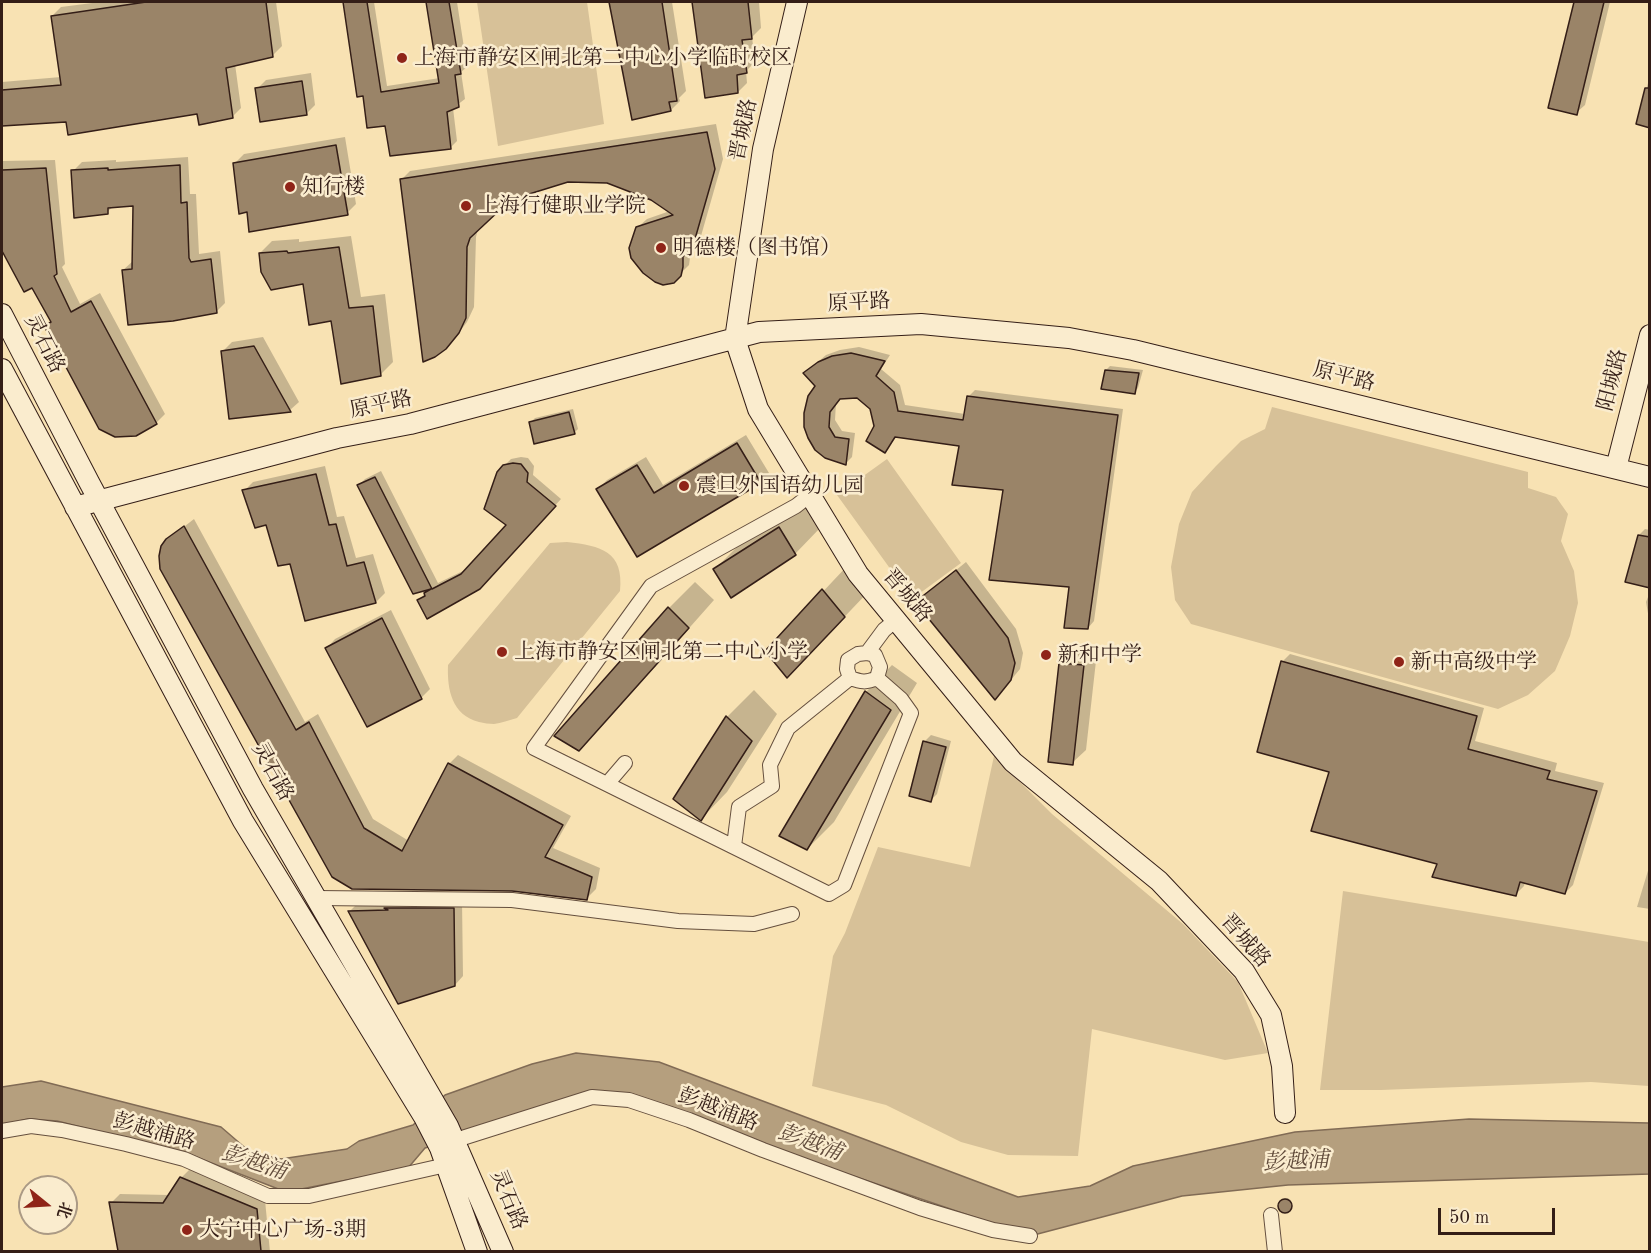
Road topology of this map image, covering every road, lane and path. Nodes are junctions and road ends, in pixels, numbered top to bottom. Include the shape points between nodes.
1 (797, 2) edge
2 (2, 314) edge
3 (1650, 334) edge
4 (735, 339) junction
5 (2, 369) edge
6 (1616, 468) junction
7 (1650, 477) edge
8 (810, 495) junction
9 (99, 501) junction
10 (75, 507) junction
11 (896, 620) junction
12 (867, 653) junction
13 (850, 678) junction
14 (877, 678) junction
15 (625, 763) dead end
16 (607, 784) junction
17 (734, 846) junction
18 (317, 898) junction
19 (792, 914) dead end
20 (420, 1094) junction
21 (1285, 1113) dead end
22 (2, 1131) edge
23 (450, 1151) junction
24 (1271, 1215) dead end
25 (1030, 1236) dead end
26 (477, 1251) edge
27 (503, 1251) edge
28 (1275, 1251) edge

1 - 4 street, 晋城路 via 763,149
2 - 9 street, 灵石路
3 - 6 street, 阳城路
4 - 6 street, 原平路 via 759,332 921,324 1069,338 1141,352
4 - 8 street, 晋城路 via 758,409
4 - 9 street, 原平路
5 - 10 street, 灵石路
6 - 7 street, 原平路
8 - 11 street, 晋城路 via 858,574
8 - 16 street via 701,566 651,586 534,748
9 - 10 street, 原平路
9 - 18 street, 灵石路 via 253,789
10 - 20 street, 灵石路 via 243,821
11 - 12 street
11 - 21 street, 晋城路 via 1013,762 1159,881 1244,971 1271,1015 1282,1066
12 - 13 street via 849,660
12 - 14 street via 875,655 878,661
13 - 14 street via 861,682
13 - 17 street via 788,728 770,765 772,786 739,807
14 - 17 street via 911,713 844,885 829,894
15 - 16 street
16 - 17 street
18 - 19 street via 512,900 678,921 754,924
18 - 20 street, 灵石路
20 - 23 street, 灵石路
22 - 23 street, 彭越浦路 via 31,1126 126,1144 184,1160 268,1196 309,1196
23 - 25 street, 彭越浦路 via 592,1097 629,1100 920,1208 993,1230
23 - 26 street, 灵石路
23 - 27 street, 灵石路
24 - 28 street

